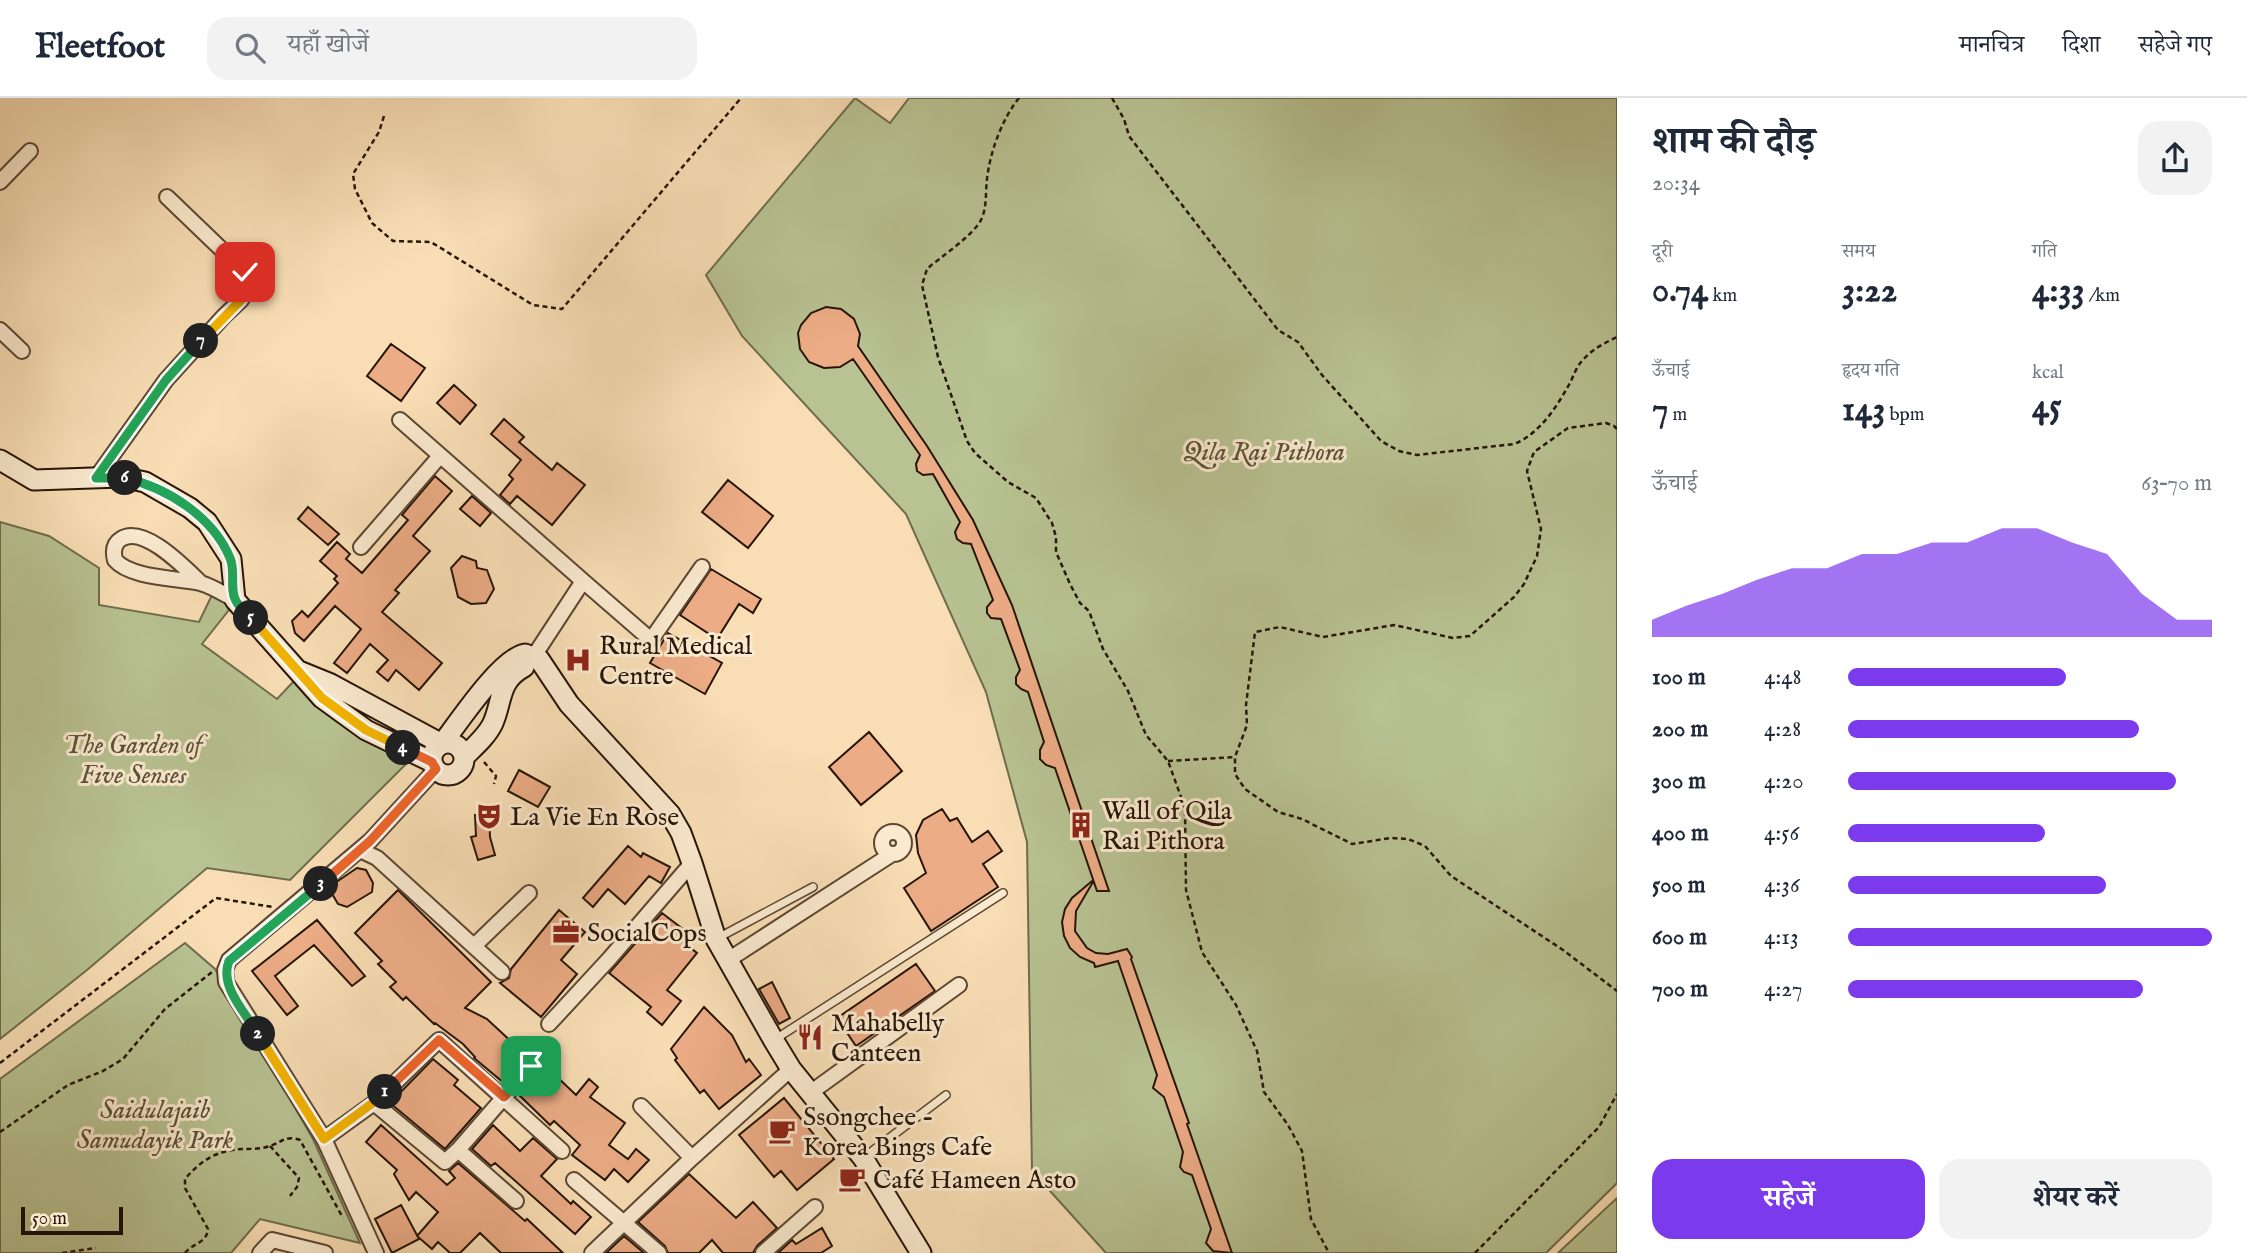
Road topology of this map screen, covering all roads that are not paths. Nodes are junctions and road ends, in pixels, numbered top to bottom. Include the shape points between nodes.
1 (30, 151) dead end
2 (0, 182) edge
3 (167, 197) dead end
4 (0, 330) edge
5 (22, 351) dead end
6 (400, 420) dead end
7 (440, 456) junction
8 (0, 460) edge
9 (96, 478) junction
10 (162, 546) junction
11 (361, 547) dead end
12 (702, 567) dead end
13 (151, 575) junction
14 (583, 581) junction
15 (201, 583) junction
16 (235, 600) junction
17 (540, 662) junction
18 (299, 671) junction
19 (442, 744) junction
20 (464, 757) junction
21 (434, 766) junction
22 (360, 850) junction
23 (892, 854) dead end
24 (692, 863) junction
25 (813, 887) dead end
26 (529, 893) dead end
27 (1003, 893) dead end
28 (716, 939) junction
29 (474, 946) junction
30 (728, 960) junction
31 (502, 972) dead end
32 (959, 985) dead end
33 (549, 1024) dead end
34 (774, 1041) junction
35 (531, 1066) dead end
36 (791, 1069) junction
37 (810, 1093) junction
38 (946, 1095) dead end
39 (504, 1097) junction
40 (374, 1102) junction
41 (640, 1106) dead end
42 (324, 1139) junction
43 (458, 1150) junction
44 (562, 1151) dead end
45 (692, 1158) junction
46 (863, 1158) junction
47 (574, 1180) dead end
48 (516, 1200) dead end
49 (815, 1207) dead end
50 (625, 1224) junction
51 (260, 1253) edge
52 (325, 1253) edge
53 (376, 1253) edge
54 (592, 1253) edge
55 (659, 1253) edge
56 (763, 1253) edge
57 (921, 1253) edge

1 - 2 street
3 - 9 street via 251,283 241,300 166,380
4 - 5 street
6 - 7 street
7 - 11 street
7 - 14 street
8 - 9 street via 34,480
9 - 16 street via 145,482 207,522 231,559
10 - 13 street via 168,565
10 - 13 street via 128,537 115,547 114,556 121,566
10 - 15 street
12 - 14 street via 651,640
13 - 15 street
14 - 17 street
15 - 16 street
16 - 18 street
17 - 19 street via 520,654 496,674
17 - 20 street via 516,671 506,683 488,732
17 - 24 street via 569,704 670,814
18 - 19 street
18 - 21 street via 322,698 366,730
19 - 20 street via 454,743
19 - 21 street via 433,751
20 - 21 street via 454,774 442,774
21 - 22 street
22 - 29 street via 377,858
22 - 42 street via 229,961 225,970 226,982
23 - 30 street
24 - 28 street
24 - 33 street
25 - 28 lane
26 - 29 street
27 - 34 lane
28 - 30 street
29 - 31 street
30 - 34 street
32 - 37 street
34 - 36 street
35 - 39 street
36 - 37 street
36 - 45 street
37 - 46 street
38 - 46 lane
39 - 40 street via 439,1040
39 - 43 street
39 - 44 street
40 - 42 street
40 - 43 street via 444,1162
41 - 45 street
42 - 53 street
43 - 48 street
45 - 50 street
46 - 57 street
47 - 50 street
49 - 56 street
50 - 54 street
50 - 55 street
51 - 52 street via 272,1240

